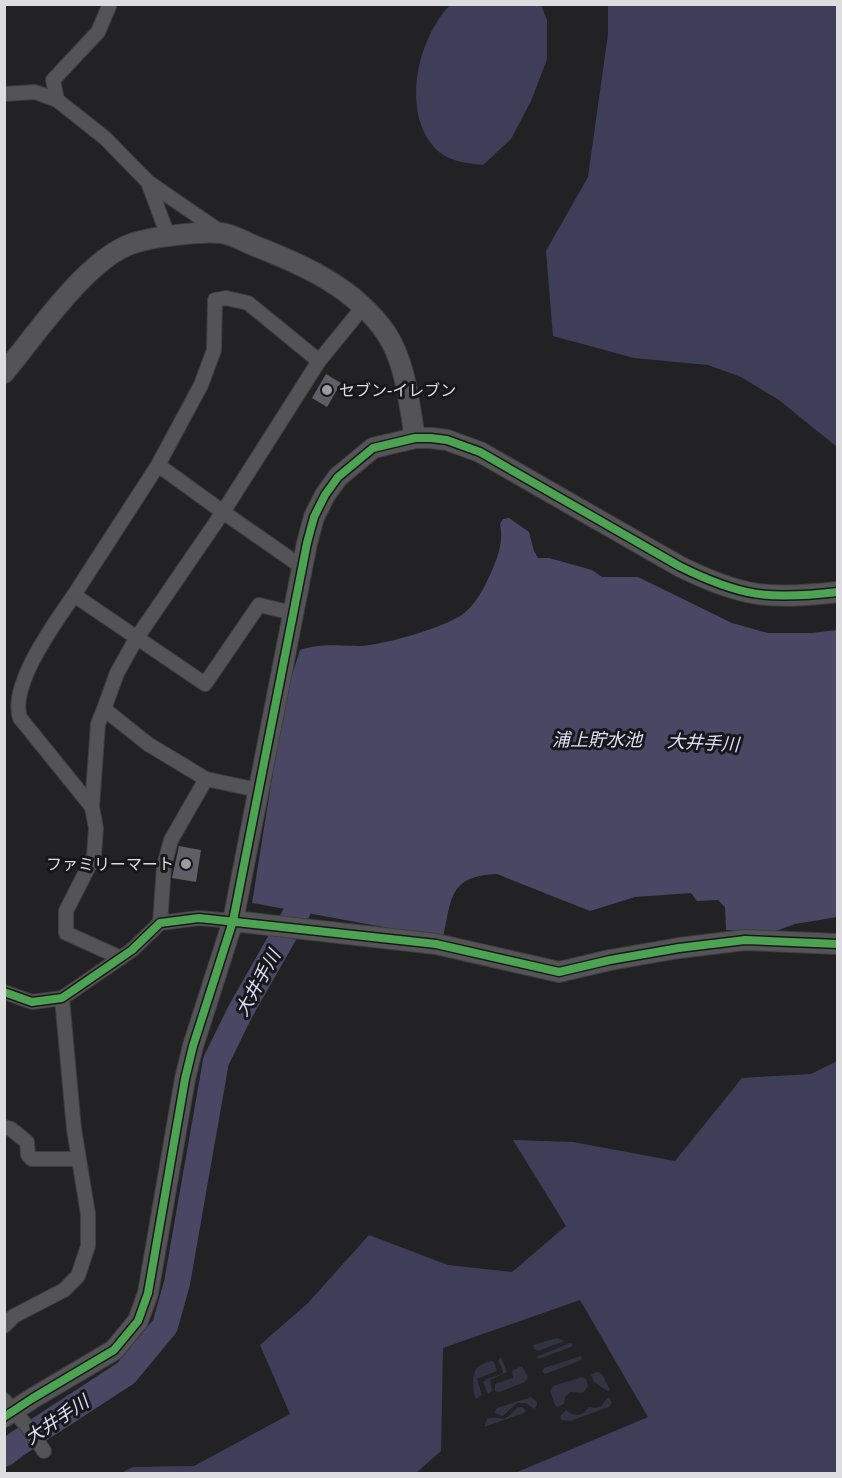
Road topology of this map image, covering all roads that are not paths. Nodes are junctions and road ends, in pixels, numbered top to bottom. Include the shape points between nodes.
1 (111, 4) edge
2 (4, 94) edge
3 (57, 99) junction
4 (148, 182) junction
5 (223, 233) junction
6 (168, 236) junction
7 (363, 308) junction
8 (319, 361) junction
9 (4, 373) edge
10 (415, 438) junction
11 (158, 465) junction
12 (223, 513) junction
13 (302, 567) junction
14 (837, 592) edge
15 (74, 595) junction
16 (293, 613) junction
17 (136, 639) junction
18 (104, 709) junction
19 (207, 779) junction
20 (258, 790) junction
21 (92, 807) junction
22 (233, 921) junction
23 (160, 923) junction
24 (837, 944) edge
25 (121, 957) junction
26 (4, 992) edge
27 (62, 998) junction
28 (4, 1127) edge
29 (79, 1159) junction
30 (4, 1326) edge
31 (7, 1409) edge
32 (44, 1451) dead end

1 - 3 street via 98,32 53,80
2 - 3 street via 35,92
3 - 4 street via 105,138
4 - 5 street
4 - 6 street
5 - 6 street
5 - 7 street via 327,278
6 - 9 street via 130,244 87,274
7 - 8 street
7 - 10 street via 386,334 402,369
8 - 11 street via 248,303 226,298 214,300 214,350 201,385
8 - 12 street
10 - 13 street via 374,448 338,477 314,517
10 - 14 street via 447,440 480,452 709,581 746,594 772,597
11 - 12 street
11 - 15 street
12 - 13 street
12 - 17 street
13 - 16 street
15 - 17 street
15 - 21 street via 42,642 16,707 20,718
16 - 17 street via 259,605 205,684
16 - 20 street
17 - 18 street
18 - 19 street via 148,744
18 - 21 street via 98,724
19 - 20 street
19 - 23 street via 171,840 164,866
20 - 22 street
21 - 25 street via 96,828 94,856 66,911 66,933
22 - 23 street via 199,918
22 - 24 street via 436,945 559,972 633,956 745,940
22 - 31 street via 185,1079 150,1281 138,1321 114,1350
23 - 25 street
25 - 27 street
26 - 27 street via 32,1002
27 - 29 street
28 - 29 street via 27,1142 32,1159
29 - 30 street via 88,1214 88,1246 78,1276 64,1290 14,1316
31 - 32 street via 27,1426

